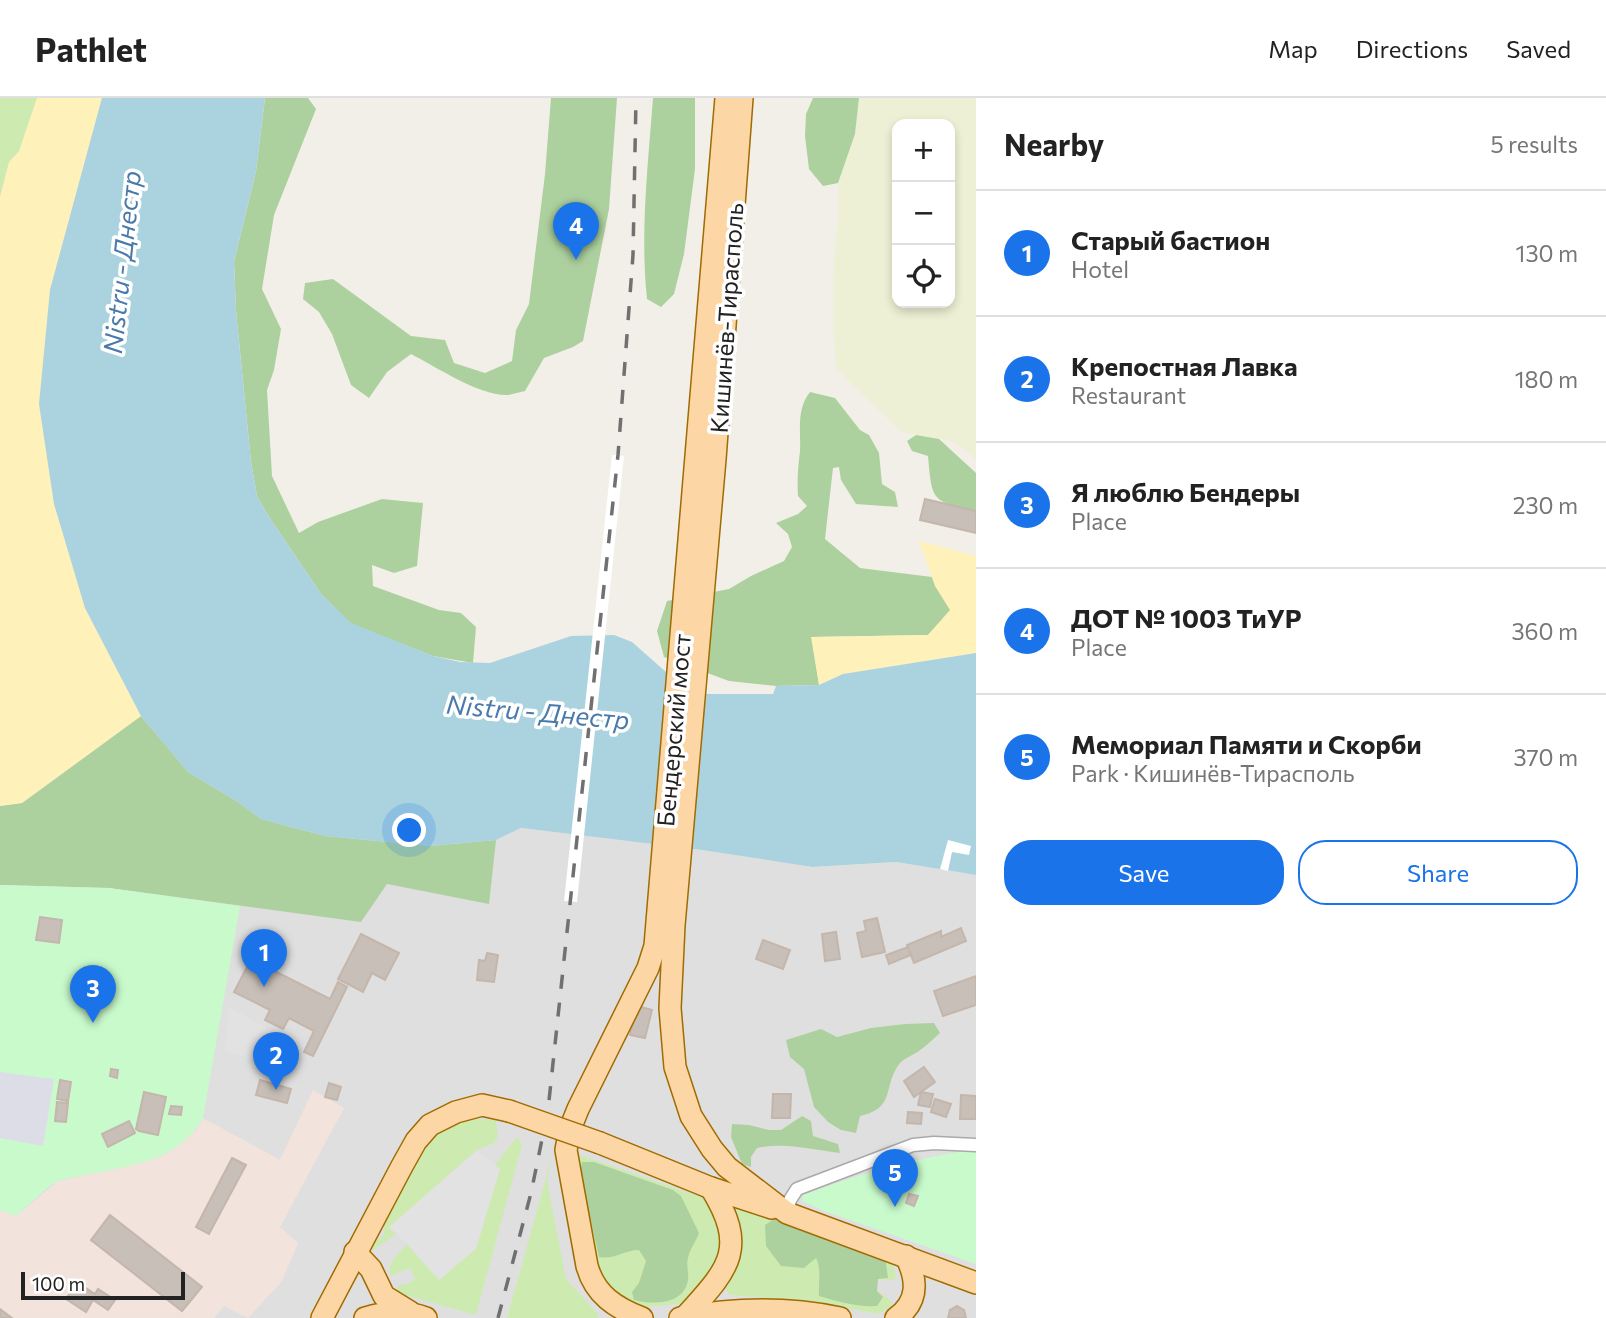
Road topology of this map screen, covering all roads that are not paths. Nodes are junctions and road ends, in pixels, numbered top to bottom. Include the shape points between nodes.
1 (726, 98) edge
2 (742, 98) edge
3 (699, 536) junction
4 (665, 925) junction
5 (976, 1145) edge
6 (711, 1188) junction
7 (787, 1213) junction
8 (355, 1252) junction
9 (906, 1256) junction
10 (976, 1283) edge
11 (418, 1315) edge
12 (683, 1317) edge
13 (322, 1318) edge
14 (365, 1318) edge
15 (642, 1318) edge
16 (840, 1318) edge
17 (897, 1318) edge

1 - 3 main road, Кишинёв-Тирасполь
2 - 3 main road, Кишинёв-Тирасполь
3 - 4 main road, Бендерский мост
4 - 7 main road via 670,1029 677,1079 691,1116 727,1167
4 - 15 main road via 578,1109 566,1150 589,1275 612,1303
5 - 7 street via 913,1145 797,1189
6 - 7 main road
6 - 8 main road, bridge via 600,1143 482,1105 430,1125 416,1141
6 - 12 main road via 731,1229 731,1248 718,1282
7 - 9 main road
8 - 11 main road via 371,1269 384,1296
8 - 13 main road
9 - 10 main road
9 - 17 main road via 915,1286 907,1309
11 - 14 main road via 381,1313
12 - 16 main road via 769,1310

